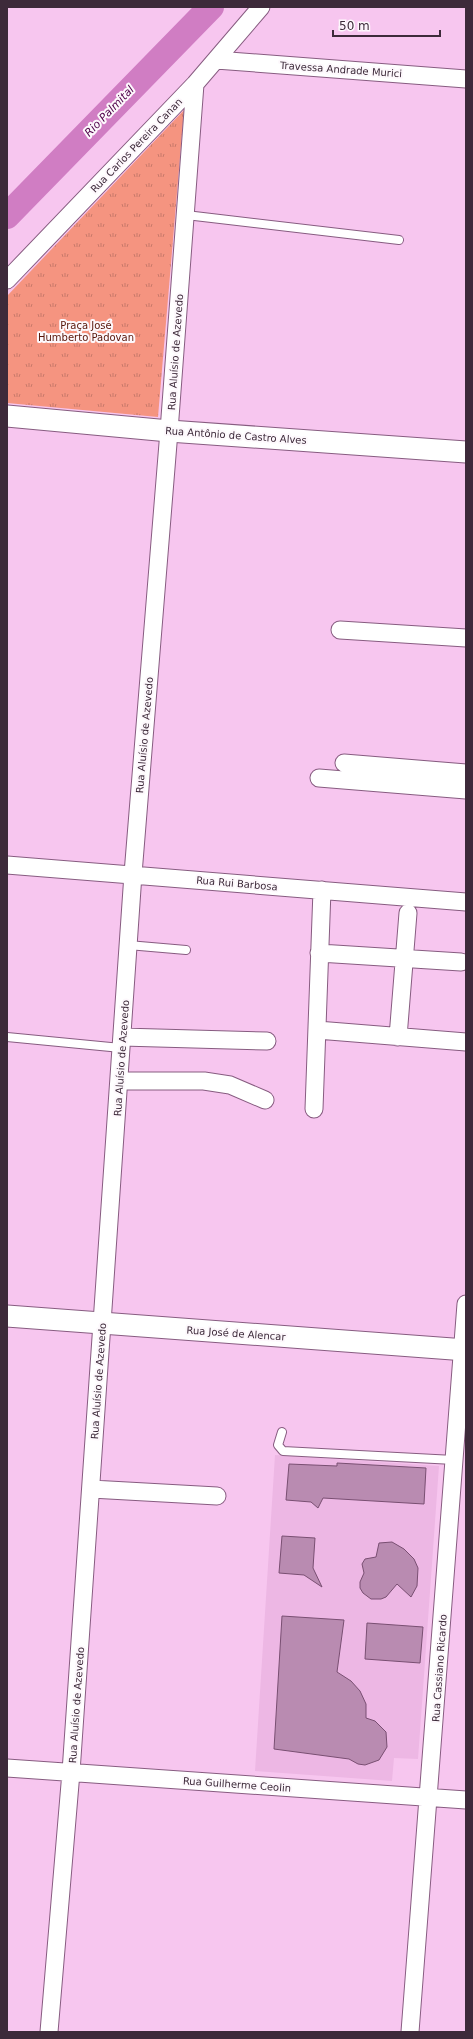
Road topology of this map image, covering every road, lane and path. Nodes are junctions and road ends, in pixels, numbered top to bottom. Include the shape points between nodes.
1 (261, 7) edge
2 (216, 60) junction
3 (466, 79) edge
4 (195, 84) junction
5 (186, 215) junction
6 (399, 240) dead end
7 (7, 280) edge
8 (7, 416) edge
9 (169, 430) junction
10 (466, 452) edge
11 (340, 630) dead end
12 (466, 638) edge
13 (344, 763) dead end
14 (466, 773) edge
15 (319, 778) dead end
16 (466, 790) edge
17 (7, 865) edge
18 (133, 874) junction
19 (322, 890) junction
20 (466, 902) edge
21 (408, 913) dead end
22 (128, 945) junction
23 (186, 950) dead end
24 (319, 953) junction
25 (404, 958) junction
26 (461, 962) dead end
27 (317, 1030) junction
28 (7, 1037) edge
29 (398, 1037) junction
30 (267, 1041) dead end
31 (466, 1042) edge
32 (122, 1043) junction
33 (120, 1081) junction
34 (265, 1100) dead end
35 (314, 1109) dead end
36 (466, 1304) edge
37 (7, 1316) edge
38 (102, 1323) junction
39 (465, 1350) edge
40 (282, 1432) dead end
41 (454, 1460) junction
42 (91, 1489) junction
43 (216, 1496) dead end
44 (7, 1768) edge
45 (71, 1772) junction
46 (429, 1798) junction
47 (466, 1800) edge
48 (49, 2032) edge
49 (410, 2032) edge

1 - 2 street, Rua Carlos Pereira Canan
2 - 3 street, Travessa Andrade Murici
2 - 4 street, Rua Carlos Pereira Canan
4 - 5 street, Rua Aluísio de Azevedo
4 - 7 street, Rua Carlos Pereira Canan
5 - 6 lane
5 - 9 street, Rua Aluísio de Azevedo
8 - 9 street, Rua Antônio de Castro Alves
9 - 10 street, Rua Antônio de Castro Alves
9 - 18 street, Rua Aluísio de Azevedo
11 - 12 street
13 - 14 street
15 - 16 street
17 - 18 street, Rua Rui Barbosa
18 - 19 street, Rua Rui Barbosa
18 - 22 street, Rua Aluísio de Azevedo
19 - 20 street, Rua Rui Barbosa
19 - 24 street
21 - 25 street
22 - 23 lane
22 - 32 street, Rua Aluísio de Azevedo
24 - 25 street
24 - 27 street
25 - 26 street
25 - 29 street
27 - 29 street
27 - 35 street
28 - 32 lane
29 - 31 street
30 - 32 street
32 - 33 street, Rua Aluísio de Azevedo
33 - 34 street via 204,1081 230,1085
33 - 38 street, Rua Aluísio de Azevedo
36 - 39 street, Rua Cassiano Ricardo
37 - 38 street, Rua José de Alencar
38 - 39 street, Rua José de Alencar
38 - 42 street, Rua Aluísio de Azevedo
39 - 41 street, Rua Cassiano Ricardo
40 - 41 lane via 278,1445 283,1451
41 - 46 street, Rua Cassiano Ricardo
42 - 43 street
42 - 45 street, Rua Aluísio de Azevedo
44 - 45 street, Rua Guilherme Ceolin
45 - 46 street, Rua Guilherme Ceolin
45 - 48 street, Rua Aluísio de Azevedo
46 - 47 street, Rua Guilherme Ceolin
46 - 49 street, Rua Cassiano Ricardo

